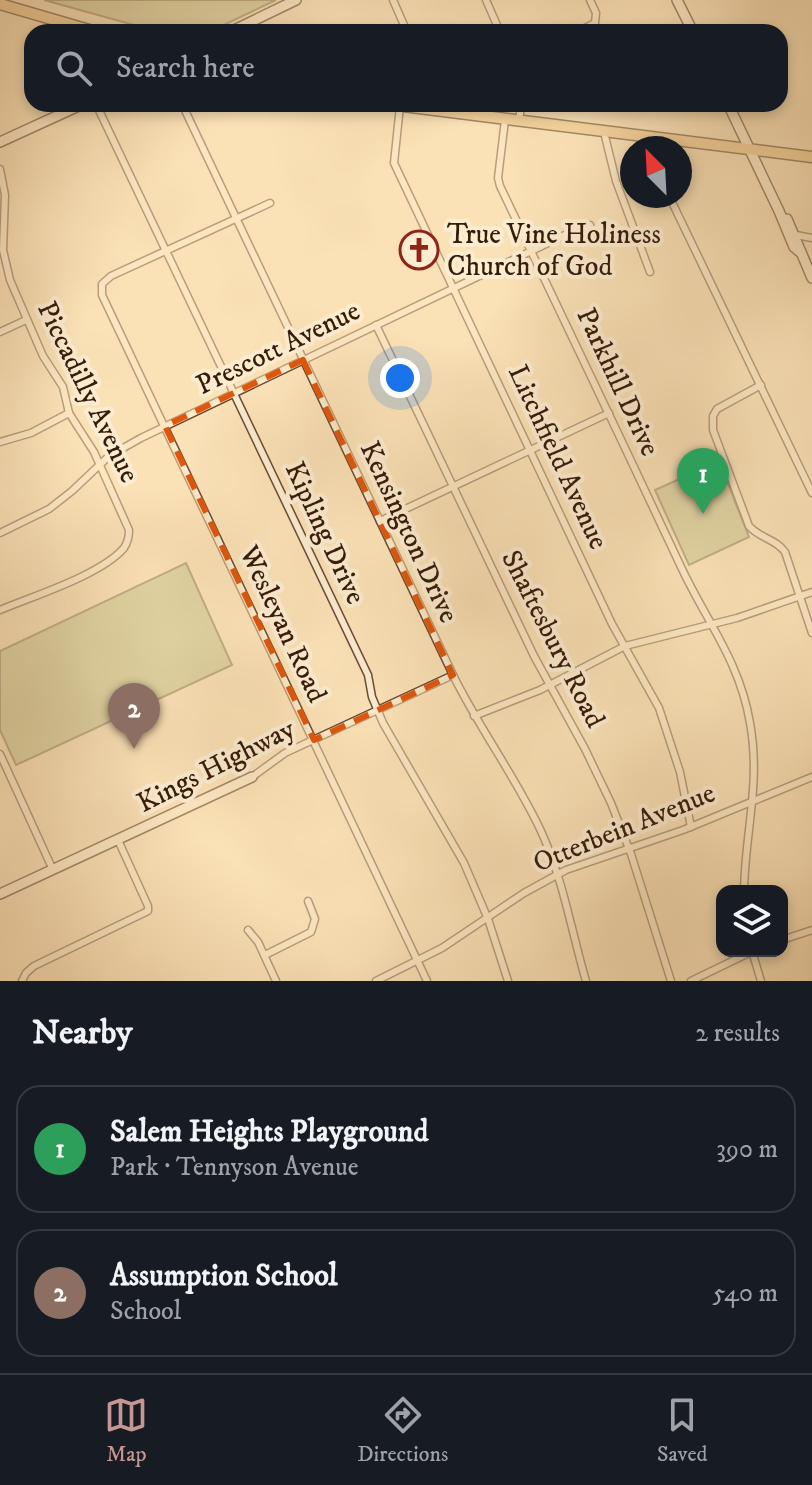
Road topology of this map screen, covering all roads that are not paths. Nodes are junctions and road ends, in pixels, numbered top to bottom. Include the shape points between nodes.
1 (296, 0) edge
2 (393, 0) edge
3 (486, 0) edge
4 (590, 0) edge
5 (677, 0) edge
6 (0, 4) edge
7 (69, 24) edge
8 (246, 24) edge
9 (404, 24) edge
10 (496, 24) edge
11 (592, 24) edge
12 (689, 24) edge
13 (66, 112) edge
14 (100, 112) edge
15 (186, 112) edge
16 (406, 112) edge
17 (450, 112) edge
18 (520, 112) edge
19 (732, 112) edge
20 (505, 120) junction
21 (519, 122) junction
22 (604, 132) junction
23 (0, 142) edge
24 (750, 150) junction
25 (812, 157) edge
26 (0, 169) edge
27 (270, 203) dead end
28 (675, 208) edge
29 (779, 211) junction
30 (236, 218) junction
31 (590, 225) dead end
32 (796, 235) junction
33 (812, 238) edge
34 (2, 243) edge
35 (167, 251) junction
36 (532, 252) junction
37 (800, 252) junction
38 (650, 272) dead end
39 (812, 278) edge
40 (454, 289) junction
41 (26, 320) junction
42 (376, 325) junction
43 (0, 332) edge
44 (303, 360) junction
45 (761, 385) junction
46 (234, 393) junction
47 (69, 413) junction
48 (609, 413) junction
49 (165, 426) junction
50 (0, 442) edge
51 (531, 450) junction
52 (100, 464) junction
53 (453, 487) junction
54 (812, 493) edge
55 (380, 521) junction
56 (0, 533) edge
57 (812, 592) edge
58 (802, 596) junction
59 (0, 610) edge
60 (712, 624) junction
61 (812, 633) edge
62 (625, 646) junction
63 (453, 675) junction
64 (549, 686) junction
65 (377, 710) junction
66 (474, 716) junction
67 (314, 740) junction
68 (0, 754) edge
69 (252, 777) joint
70 (812, 777) edge
71 (753, 801) junction
72 (691, 827) junction
73 (118, 840) junction
74 (629, 848) junction
75 (53, 870) junction
76 (558, 874) junction
77 (745, 885) edge
78 (0, 894) edge
79 (308, 901) dead end
80 (488, 919) junction
81 (248, 930) dead end
82 (812, 930) edge
83 (788, 938) edge
84 (265, 955) junction
85 (740, 957) edge
86 (754, 957) edge
87 (418, 961) junction
88 (22, 981) edge
89 (276, 981) edge
90 (376, 981) edge
91 (427, 981) edge
92 (508, 981) edge
93 (586, 981) edge
94 (671, 981) edge
95 (691, 981) edge
96 (761, 981) edge

1 - 8 street
2 - 9 street
3 - 10 street
4 - 11 street via 596,19
5 - 12 street
6 - 7 main road
13 - 23 street
14 - 35 street, Kipling Drive
15 - 30 street, Kensington Drive
16 - 40 street, Litchfield Avenue via 394,161
17 - 20 main road
18 - 21 street
19 - 24 street
20 - 21 main road
20 - 36 street, Parkhill Drive via 499,182
21 - 22 main road
22 - 24 main road
22 - 38 street
24 - 25 main road
24 - 29 street
26 - 34 street, Piccadilly Avenue via 5,195
27 - 30 street
28 - 45 street
29 - 32 street
29 - 37 street
30 - 35 street
30 - 44 street, Kensington Drive
31 - 36 street, Prescott Avenue
32 - 33 street
32 - 37 street
34 - 41 street, Piccadilly Avenue
35 - 46 street, Kipling Drive
35 - 49 street, Wesleyan Road via 101,285
36 - 40 street, Prescott Avenue
36 - 48 street, Parkhill Drive
37 - 39 street
40 - 42 street, Prescott Avenue
40 - 51 street, Litchfield Avenue
41 - 43 street
41 - 47 street, Piccadilly Avenue via 63,387
42 - 44 street, Prescott Avenue
42 - 53 street, Shaftesbury Road
44 - 46 street, Prescott Avenue
44 - 55 street, Kensington Drive
45 - 54 street
45 - 58 street via 717,409 713,430 749,526 783,548
46 - 49 street, Prescott Avenue
46 - 65 street, Kipling Drive via 368,675
47 - 50 street
47 - 52 street, Piccadilly Avenue
48 - 51 street
48 - 60 street, Parkhill Drive
49 - 52 street, Prescott Avenue
49 - 67 street, Wesleyan Road
51 - 53 street
51 - 62 street, Litchfield Avenue
52 - 56 street, Prescott Avenue via 49,509
52 - 59 street, Piccadilly Avenue via 128,523 128,540 119,552 74,579
53 - 55 street
53 - 64 street, Shaftesbury Road
55 - 63 street, Kensington Drive
57 - 58 street
58 - 60 street
58 - 61 street
60 - 62 street
60 - 71 street, Parkhill Drive via 733,662 748,709
62 - 64 street
62 - 72 street, Litchfield Avenue via 668,731
63 - 65 street, Kings Highway
63 - 66 street, Kensington Drive
64 - 66 street
64 - 74 street, Shaftesbury Road via 585,749
65 - 67 street, Kings Highway
65 - 80 street, Kipling Drive via 456,848
66 - 76 street, Kensington Drive via 527,802
67 - 69 street, Kings Highway
67 - 87 street, Wesleyan Road
68 - 75 street
69 - 73 street, Kings Highway
70 - 71 street, Otterbein Avenue
71 - 72 street, Otterbein Avenue
71 - 77 street, Parkhill Drive
72 - 74 street, Otterbein Avenue
73 - 75 street, Kings Highway
73 - 88 street via 148,911 31,968
74 - 76 street, Otterbein Avenue
74 - 94 street, Shaftesbury Road
75 - 78 street, Kings Highway
76 - 80 street, Otterbein Avenue
76 - 93 street, Kensington Drive
79 - 84 street via 315,919 311,932
80 - 87 street, Otterbein Avenue
80 - 92 street, Kipling Drive
81 - 84 street
82 - 83 street
84 - 89 street
85 - 95 street
86 - 96 street
87 - 90 street, Otterbein Avenue
87 - 91 street, Wesleyan Road

